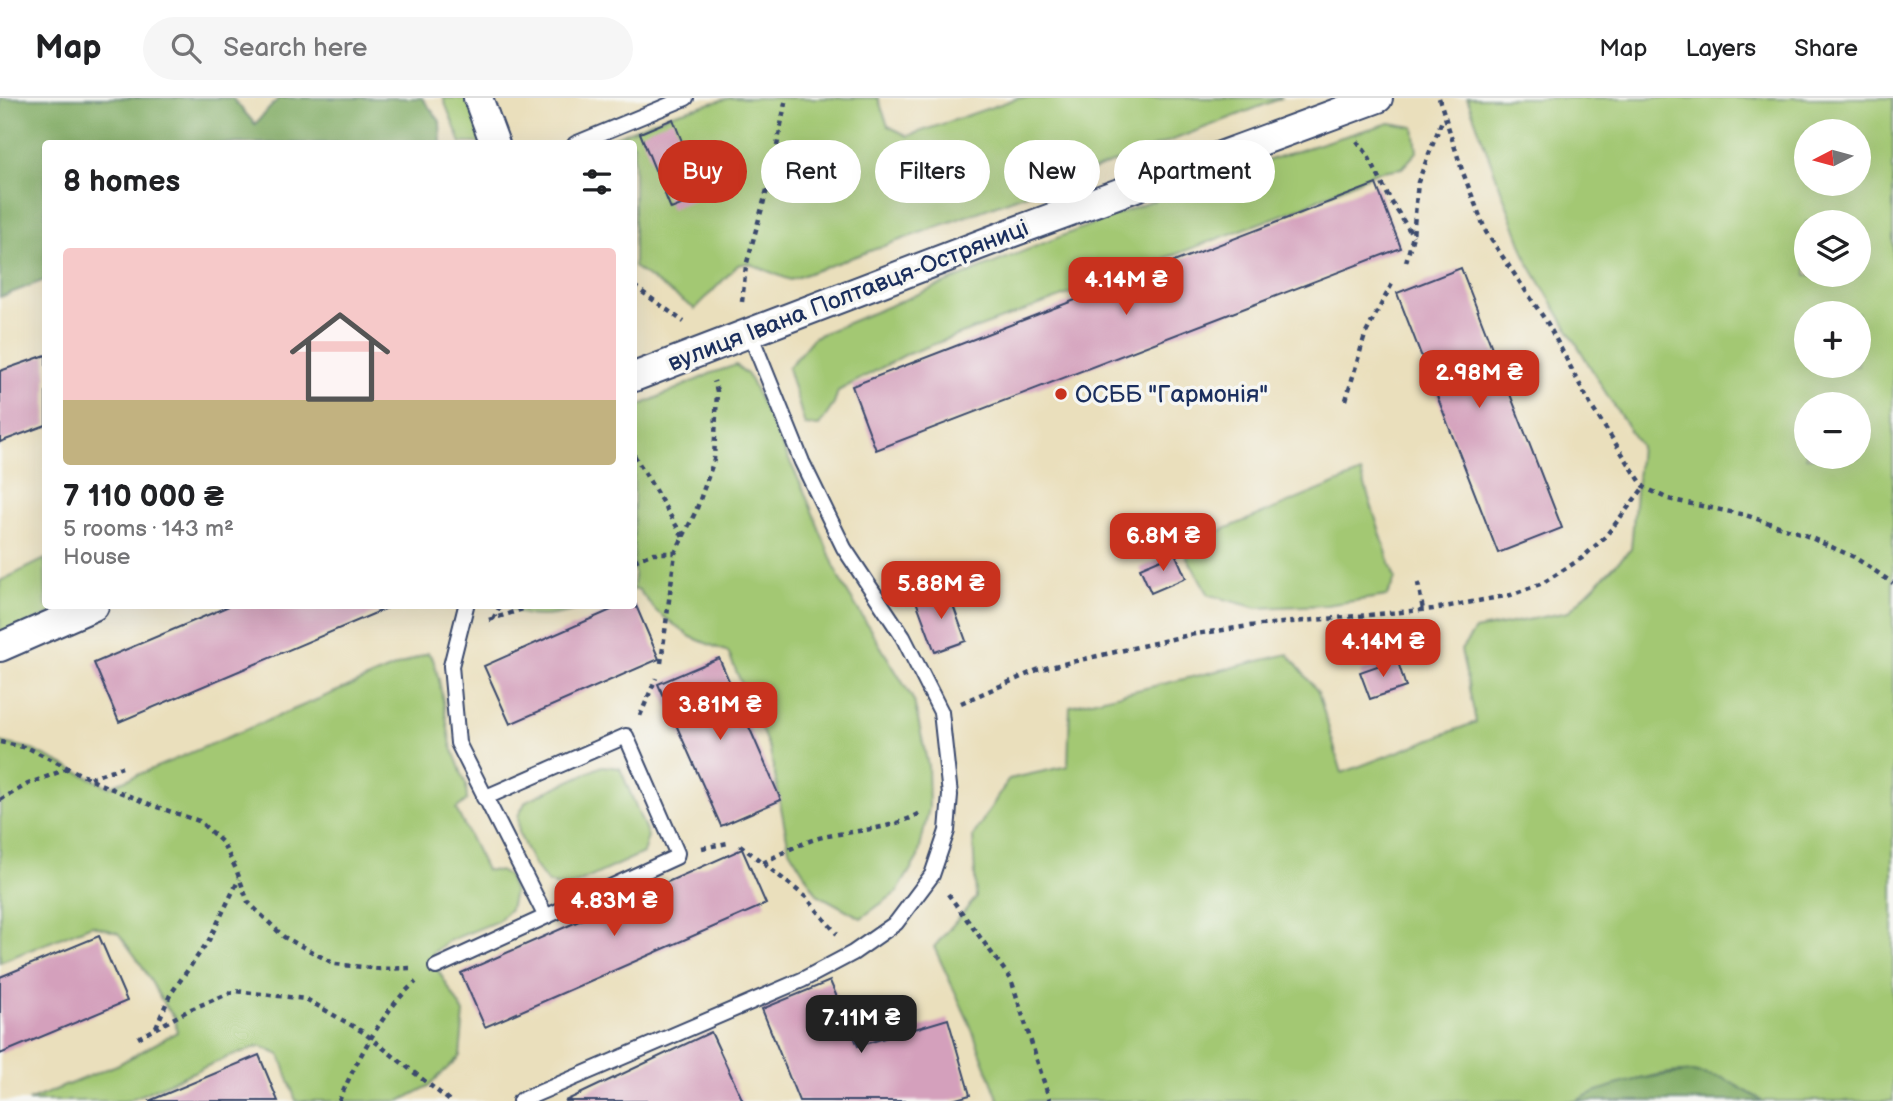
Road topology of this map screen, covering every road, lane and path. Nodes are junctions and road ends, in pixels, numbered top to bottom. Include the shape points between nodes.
1 (478, 98) edge
2 (686, 98) edge
3 (786, 98) edge
4 (1378, 98) edge
5 (1439, 98) edge
6 (1337, 113) junction
7 (1443, 117) junction
8 (494, 140) edge
9 (585, 140) edge
10 (1413, 236) junction
11 (1406, 261) dead end
12 (1393, 282) dead end
13 (637, 288) edge
14 (745, 321) junction
15 (694, 330) dead end
16 (712, 373) dead end
17 (637, 375) edge
18 (1346, 400) dead end
19 (637, 460) edge
20 (1644, 487) junction
21 (683, 537) junction
22 (675, 553) junction
23 (637, 560) edge
24 (1418, 583) dead end
25 (1893, 583) edge
26 (87, 609) edge
27 (498, 609) edge
28 (523, 609) edge
29 (1423, 611) junction
30 (464, 613) edge
31 (493, 620) junction
32 (0, 647) edge
33 (661, 663) dead end
34 (656, 678) dead end
35 (941, 712) junction
36 (628, 739) junction
37 (0, 742) edge
38 (122, 767) dead end
39 (69, 768) junction
40 (89, 778) junction
41 (950, 795) junction
42 (484, 798) junction
43 (0, 800) edge
44 (740, 845) dead end
45 (763, 863) junction
46 (932, 875) junction
47 (239, 878) junction
48 (545, 915) junction
49 (853, 953) junction
50 (436, 967) junction
51 (155, 1029) junction
52 (138, 1038) dead end
53 (371, 1039) junction
54 (339, 1101) edge
55 (450, 1101) edge
56 (520, 1101) edge
57 (1050, 1101) edge

1 - 8 street
2 - 9 lane
3 - 14 path via 773,168 746,266
4 - 6 street, вулиця Івана Полтавця-Остряниці
5 - 7 path
6 - 10 path via 1367,154
6 - 14 street, вулиця Івана Полтавця-Остряниці
7 - 10 path via 1418,182
7 - 20 path via 1486,232 1548,324 1591,406
10 - 11 path
12 - 18 path via 1364,335
13 - 15 path
14 - 17 street, вулиця Івана Полтавця-Остряниці
14 - 35 lane via 802,462 844,548 903,637
16 - 21 path via 717,391 714,460
19 - 21 path
20 - 25 path via 1668,499 1745,515 1800,533 1854,557
20 - 29 path via 1605,537 1543,583 1511,596
21 - 22 path
22 - 23 path via 653,553
22 - 33 path
24 - 29 path
26 - 32 street
27 - 31 path
28 - 31 path
29 - 35 path via 1189,635 1037,670
30 - 31 path
30 - 42 lane via 451,666 458,743
34 - 36 path
35 - 41 lane
36 - 42 lane via 623,736
36 - 48 lane via 676,857
37 - 39 path via 28,748
38 - 40 path
39 - 40 path
39 - 43 path
40 - 47 path via 199,821 222,842
41 - 45 path via 913,818 821,837
41 - 46 lane via 947,831
42 - 48 lane
44 - 45 path
45 - 49 path via 806,897
46 - 49 lane via 896,923
46 - 57 path via 1011,979
47 - 50 path via 248,902 284,937 335,964 380,969
47 - 51 path via 209,940 170,995
48 - 50 lane
49 - 56 lane via 802,980
50 - 53 path via 401,994
51 - 52 path
51 - 53 path via 235,991 306,999
53 - 54 path
53 - 55 path

